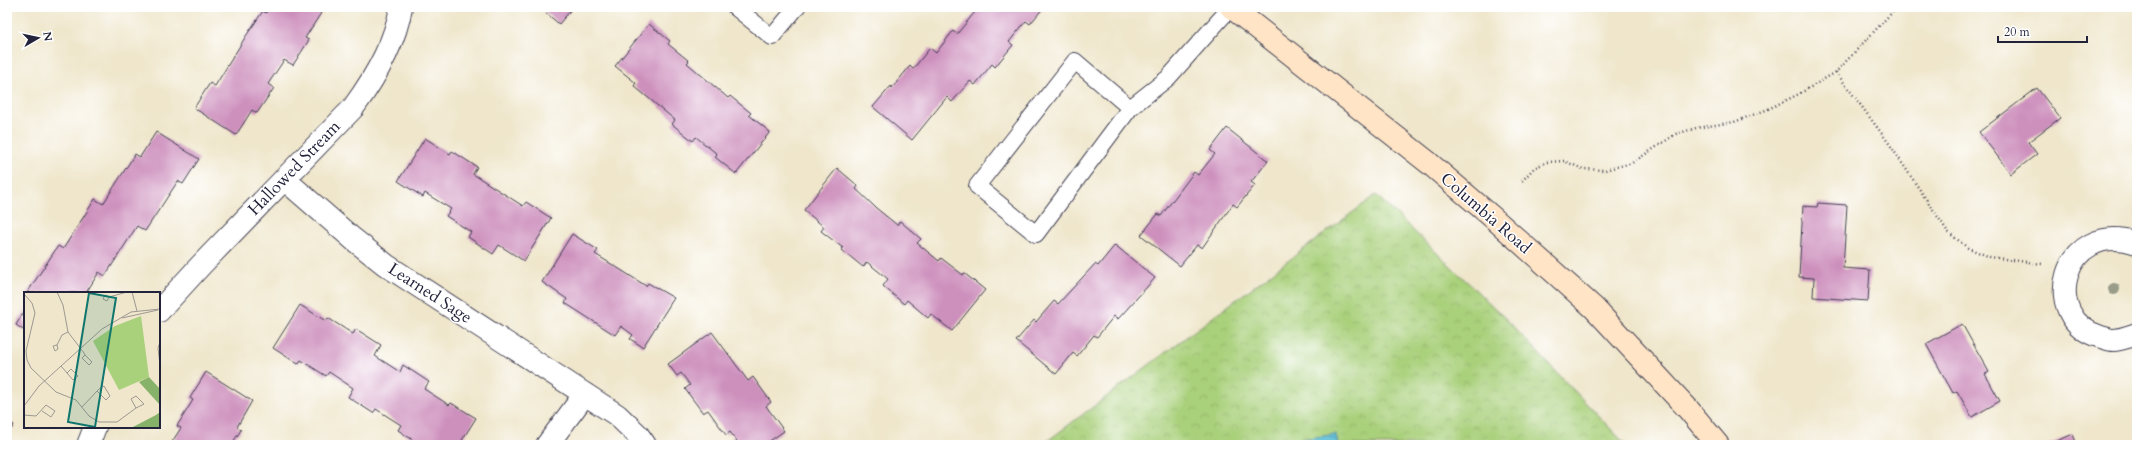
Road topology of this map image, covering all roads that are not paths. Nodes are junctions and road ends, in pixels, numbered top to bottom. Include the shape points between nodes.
1 (400, 7) edge
2 (735, 7) edge
3 (797, 7) edge
4 (1231, 7) edge
5 (1130, 108) junction
6 (284, 179) junction
7 (2137, 243) edge
8 (160, 310) edge
9 (2137, 334) edge
10 (585, 394) junction
11 (95, 428) edge
12 (88, 445) edge
13 (547, 445) edge
14 (644, 445) edge
15 (1718, 445) edge

1 - 6 street, Hallowed Stream via 393,37 369,86 353,108
2 - 3 lane via 772,37
4 - 5 lane via 1168,78
4 - 15 street, Columbia Road via 1430,163 1594,308
5 - 5 lane via 1075,61 977,186 1036,234
6 - 8 street, Hallowed Stream
6 - 10 street, Learned Sage via 353,240 386,265
7 - 9 street via 2122,238 2104,239 2088,246 2068,269 2064,290 2067,307 2077,323 2092,334 2113,340
10 - 13 street
10 - 14 street, Learned Sage via 617,414 638,435
11 - 12 street

